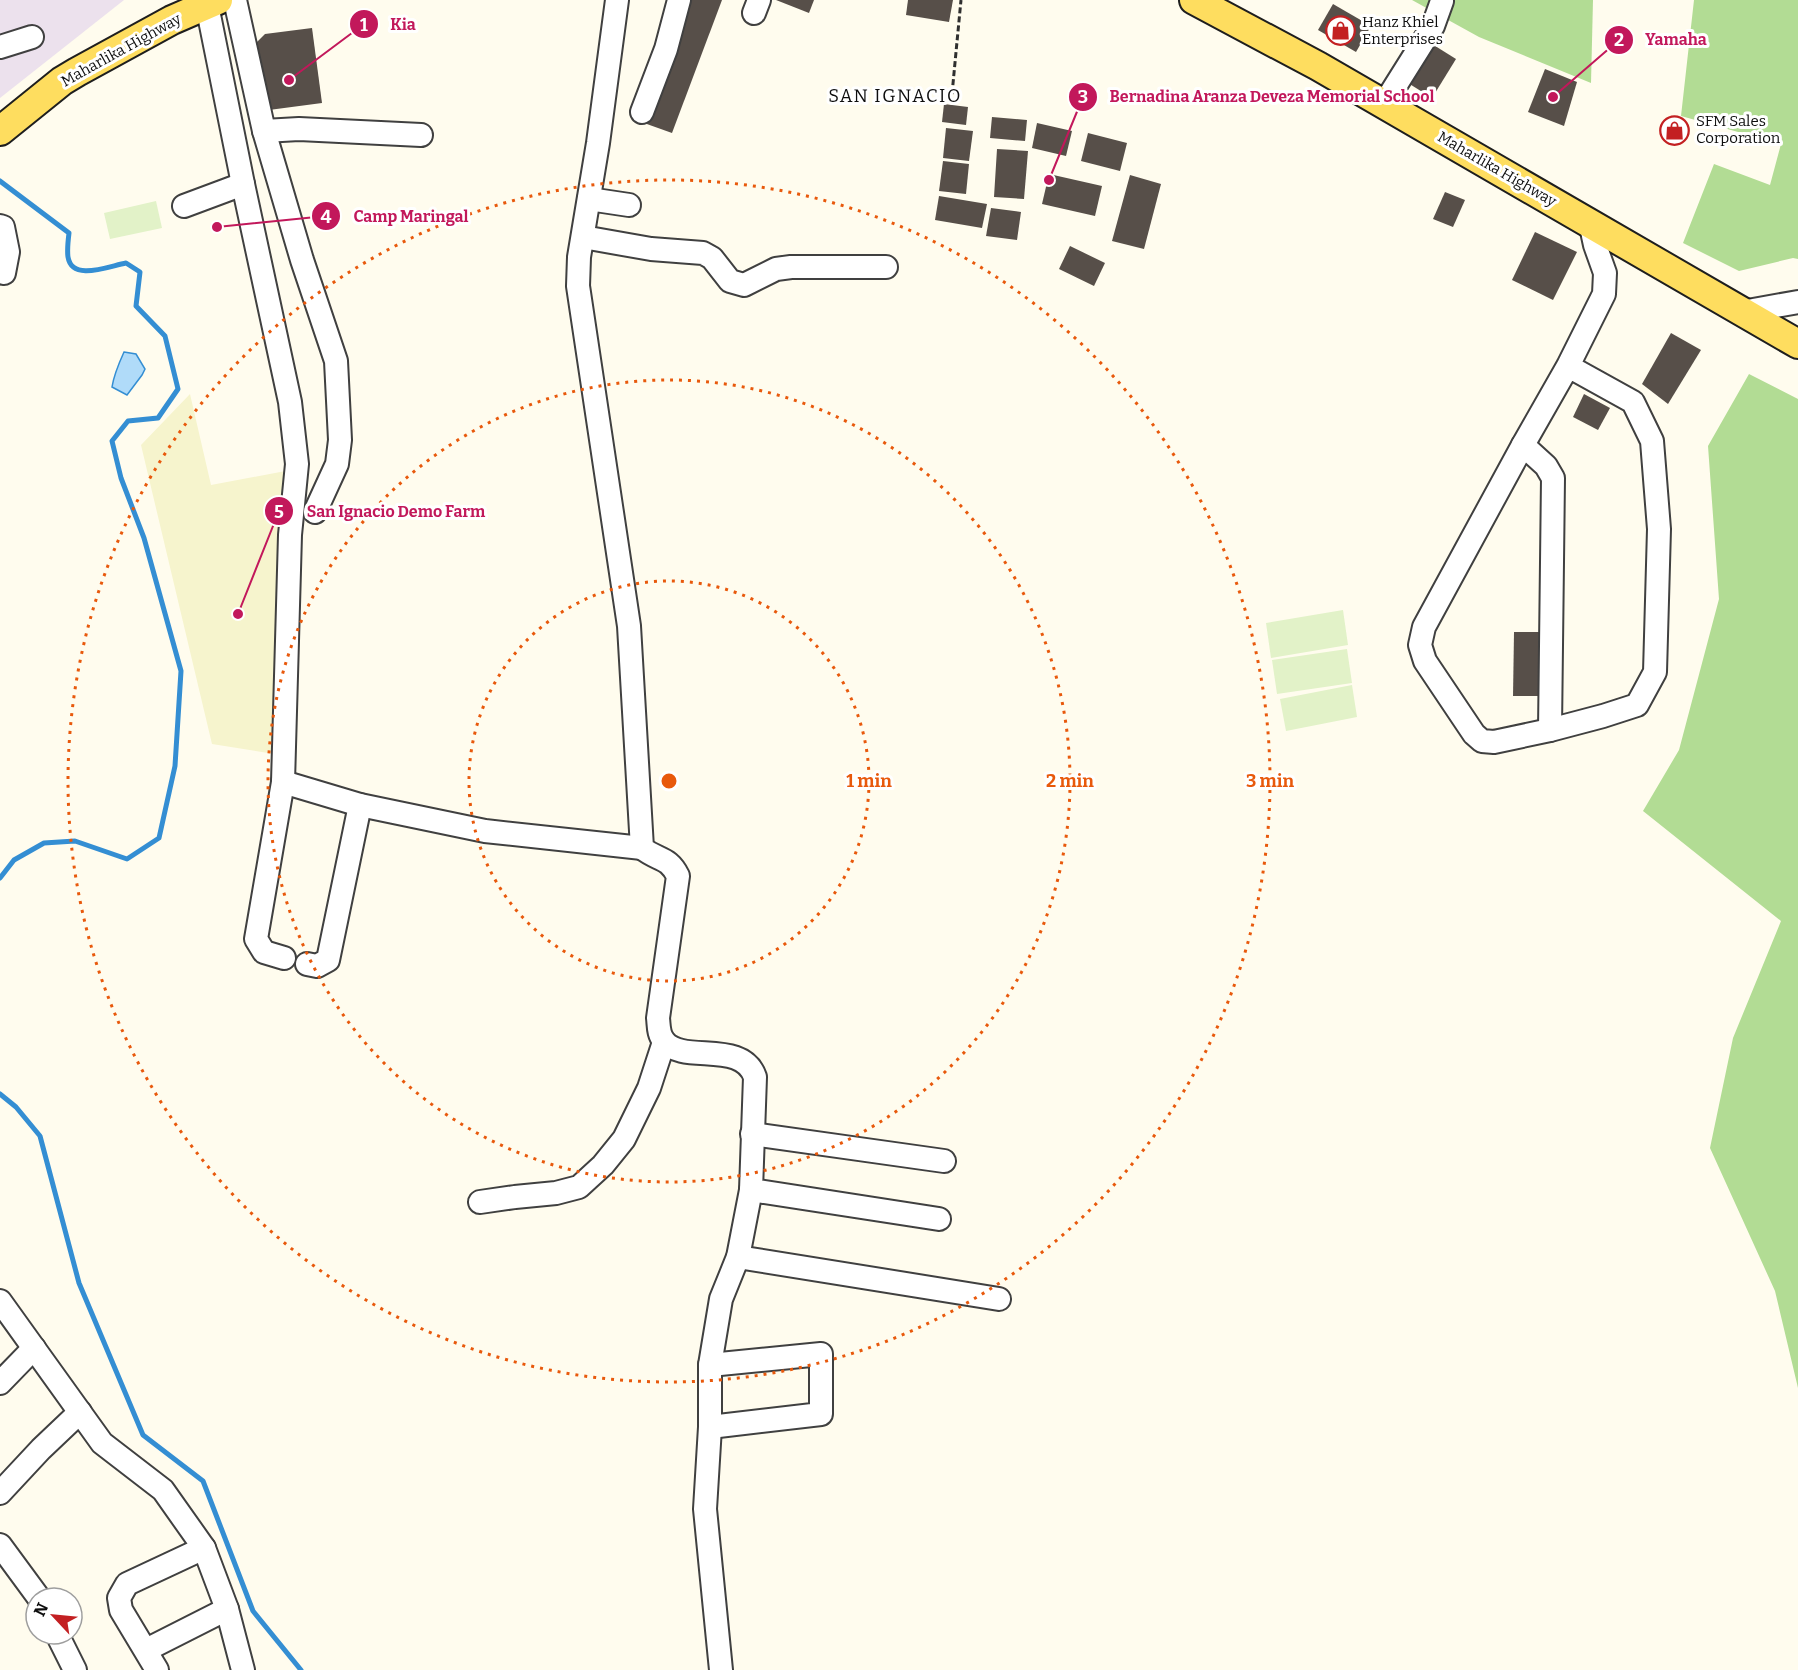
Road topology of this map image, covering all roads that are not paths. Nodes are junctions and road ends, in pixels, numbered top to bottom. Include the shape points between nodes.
1 (235, 0) edge
2 (617, 0) edge
3 (679, 0) edge
4 (1194, 0) edge
5 (1442, 1) edge
6 (212, 3) edge
7 (171, 10) edge
8 (32, 37) dead end
9 (0, 47) edge
10 (1384, 104) junction
11 (642, 112) dead end
12 (0, 131) edge
13 (264, 131) junction
14 (421, 135) dead end
15 (243, 184) junction
16 (589, 199) junction
17 (629, 205) dead end
18 (184, 206) dead end
19 (1590, 222) junction
20 (0, 226) edge
21 (583, 237) junction
22 (885, 267) dead end
23 (4, 273) dead end
24 (1798, 302) edge
25 (1742, 312) junction
26 (1798, 344) edge
27 (1568, 366) junction
28 (1523, 445) junction
29 (315, 512) dead end
30 (1550, 730) junction
31 (283, 782) junction
32 (360, 805) junction
33 (642, 848) junction
34 (284, 958) dead end
35 (308, 964) dead end
36 (664, 1042) junction
37 (752, 1134) junction
38 (944, 1161) dead end
39 (750, 1190) junction
40 (480, 1203) dead end
41 (939, 1219) dead end
42 (738, 1257) junction
43 (999, 1299) dead end
44 (0, 1301) edge
45 (34, 1348) junction
46 (710, 1365) junction
47 (0, 1383) edge
48 (80, 1412) junction
49 (710, 1427) junction
50 (0, 1493) edge
51 (0, 1545) edge
52 (204, 1548) junction
53 (30, 1586) edge
54 (227, 1609) junction
55 (63, 1646) edge
56 (146, 1650) junction
57 (75, 1670) edge
58 (157, 1670) edge
59 (243, 1670) edge
60 (721, 1670) edge

1 - 13 street
2 - 16 street
3 - 11 street via 666,49
4 - 10 main road, Maharlika Highway
5 - 10 street via 1433,26
6 - 7 main road, Maharlika Highway
6 - 15 street
7 - 12 main road, Maharlika Highway via 69,76
8 - 9 street
10 - 19 main road, Maharlika Highway
13 - 14 street
13 - 29 street via 336,361 340,440 337,464
15 - 18 street
15 - 31 street via 290,402 297,464 290,535
16 - 17 street
16 - 21 street
19 - 25 main road, Maharlika Highway
19 - 27 street via 1605,273 1604,294
20 - 23 street via 8,252
21 - 22 street via 628,246 704,253 730,281 744,285 776,269 791,267
21 - 33 street via 578,286 628,626
24 - 25 street
25 - 26 main road, Maharlika Highway
27 - 28 street
27 - 30 street via 1633,402 1652,441 1659,529 1655,672 1637,705
28 - 30 street via 1553,478
28 - 30 street via 1424,627 1420,645 1425,661 1482,741
31 - 32 street
31 - 34 street via 256,939 264,952
32 - 33 street via 485,831
32 - 35 street via 328,960 317,966
33 - 36 street via 672,863 678,876 658,1018
36 - 37 street via 681,1050 740,1058 751,1066 755,1077
36 - 40 street via 649,1088 624,1138 603,1166 579,1187
37 - 38 street
37 - 39 street
39 - 41 street
39 - 42 street
42 - 43 street
42 - 46 street via 721,1299
44 - 45 street
45 - 47 street
45 - 48 street
46 - 49 street
46 - 49 street via 821,1354 821,1414
48 - 50 street
48 - 52 street via 102,1443 163,1490
49 - 60 street via 705,1509
51 - 53 street
52 - 54 street
52 - 56 street via 127,1584 119,1598 121,1610
54 - 56 street
54 - 59 street
55 - 57 street
56 - 58 street

